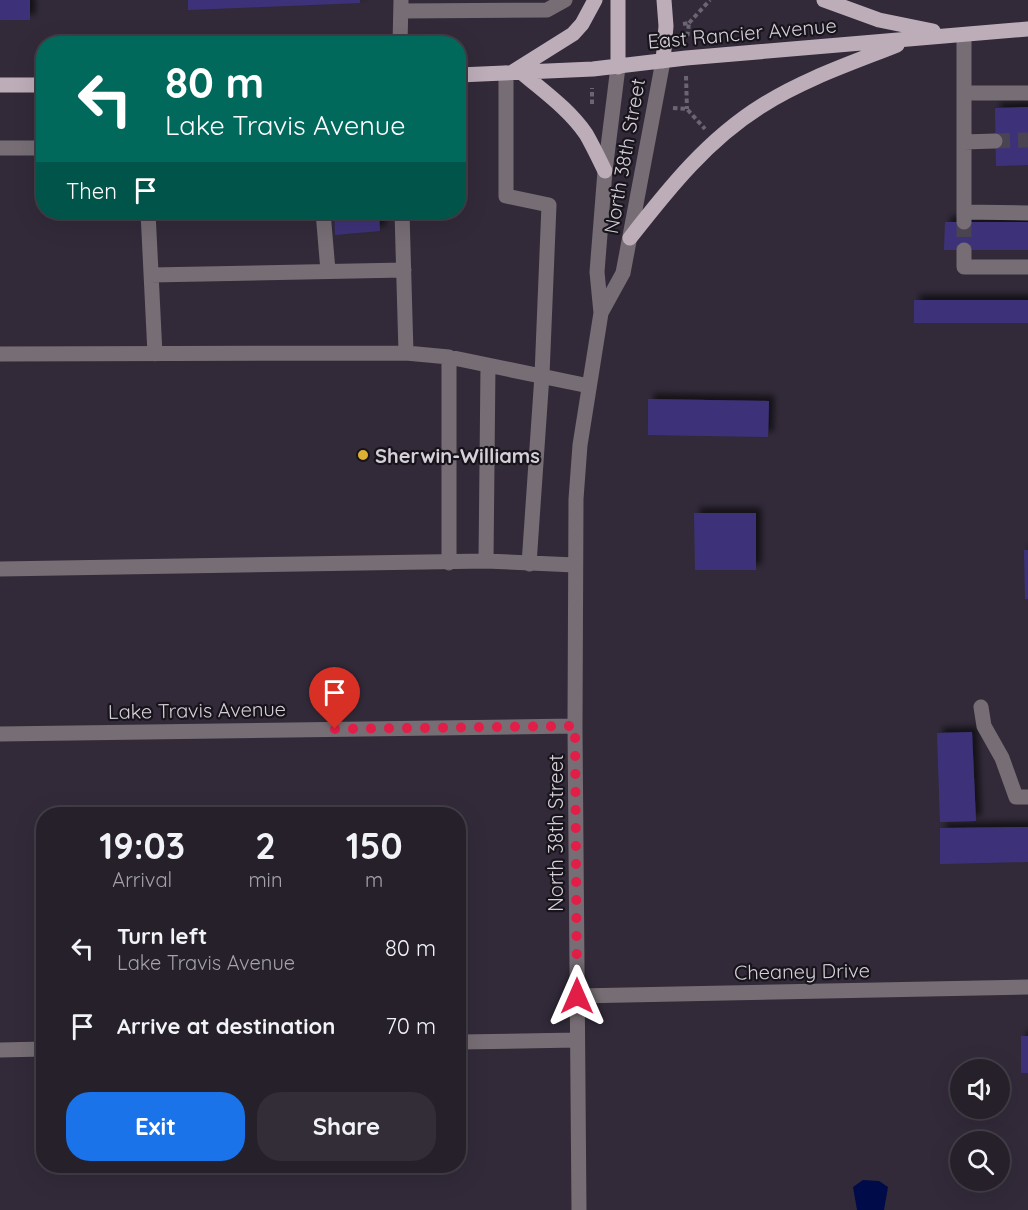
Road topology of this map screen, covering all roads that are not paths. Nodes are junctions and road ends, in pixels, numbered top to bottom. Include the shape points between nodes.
1 (565, 0) edge
2 (595, 0) edge
3 (618, 0) edge
4 (664, 0) edge
5 (824, 0) edge
6 (401, 6) edge
7 (1028, 29) edge
8 (960, 35) junction
9 (400, 36) edge
10 (911, 39) junction
11 (663, 61) junction
12 (618, 67) junction
13 (513, 73) junction
14 (466, 75) edge
15 (0, 85) edge
16 (36, 85) edge
17 (964, 93) junction
18 (1028, 93) edge
19 (995, 141) tunnel mouth
20 (964, 142) junction
21 (0, 148) edge
22 (36, 148) edge
23 (605, 171) junction
24 (1028, 213) edge
25 (148, 219) edge
26 (324, 219) edge
27 (402, 219) edge
28 (630, 238) junction
29 (964, 250) tunnel mouth
30 (1028, 267) edge
31 (404, 270) junction
32 (328, 271) junction
33 (151, 275) junction
34 (601, 313) junction
35 (406, 353) junction
36 (0, 354) edge
37 (155, 354) junction
38 (449, 357) junction
39 (488, 365) junction
40 (542, 375) junction
41 (589, 386) junction
42 (486, 561) junction
43 (449, 563) junction
44 (530, 564) junction
45 (575, 565) junction
46 (0, 569) edge
47 (981, 707) dead end
48 (575, 726) junction
49 (0, 734) edge
50 (1028, 797) edge
51 (1028, 987) edge
52 (577, 996) junction
53 (577, 1040) junction
54 (466, 1042) edge
55 (36, 1049) edge
56 (0, 1050) edge
57 (579, 1210) edge

1 - 6 street via 547,10
2 - 13 main road via 573,34
3 - 12 main road, North 38th Street
4 - 11 main road, North 38th Street
5 - 8 main road via 879,20
6 - 9 street
7 - 8 main road, East Rancier Avenue
8 - 10 main road, East Rancier Avenue
8 - 17 street
10 - 11 main road, East Rancier Avenue
10 - 28 main road via 820,76 763,105 693,162
11 - 12 main road, East Rancier Avenue
11 - 28 street, North 38th Street
12 - 13 main road, East Rancier Avenue
12 - 23 street, North 38th Street
13 - 14 main road, East Rancier Avenue
13 - 23 main road via 568,112
13 - 40 street via 506,196 549,205
15 - 16 main road
17 - 18 street
17 - 20 street
19 - 20 street
20 - 24 street via 964,217
21 - 22 street
23 - 34 street, North 38th Street via 597,272
25 - 33 street
26 - 32 street
27 - 31 street
28 - 34 street, North 38th Street via 623,273
29 - 30 street via 964,267
31 - 32 street
31 - 35 street
32 - 33 street
33 - 37 street
34 - 41 street, North 38th Street
35 - 37 street
35 - 38 street
36 - 37 street
38 - 39 street
38 - 43 street
39 - 40 street
39 - 42 street
40 - 41 street
40 - 44 street
41 - 45 street, North 38th Street via 580,445
42 - 43 street
42 - 44 street
43 - 46 street
44 - 45 street
45 - 48 street, North 38th Street
47 - 50 street via 984,726 1002,758 1016,797
48 - 49 street, Lake Travis Avenue
48 - 52 street, North 38th Street
51 - 52 street, Cheaney Drive
52 - 53 street, North 38th Street
53 - 54 street
53 - 57 street, North 38th Street
55 - 56 street

